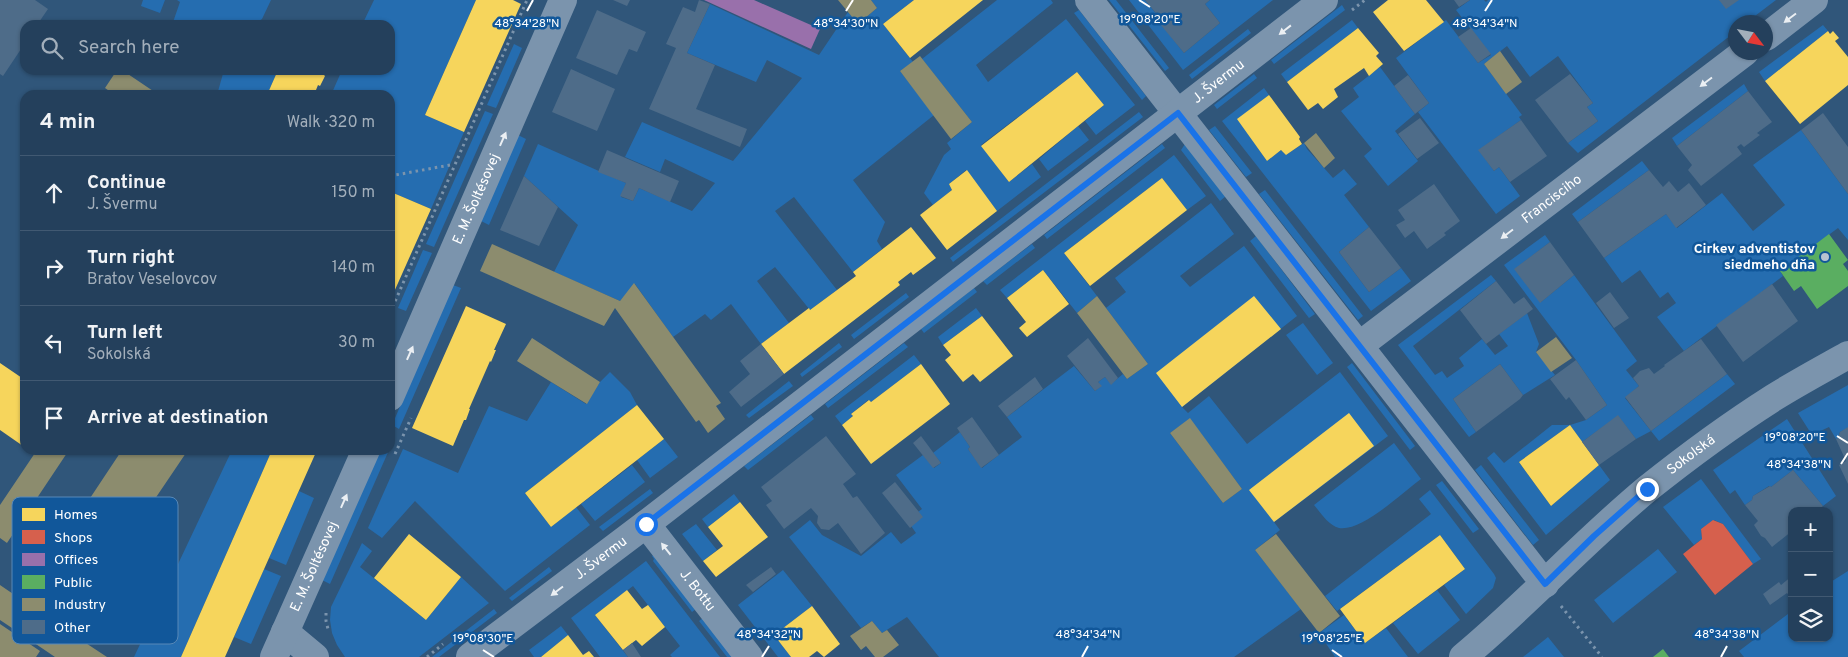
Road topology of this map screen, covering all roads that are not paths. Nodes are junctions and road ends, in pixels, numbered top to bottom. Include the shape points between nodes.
1 (563, 0) edge
2 (1089, 0) edge
3 (1324, 0) edge
4 (1814, 0) edge
5 (1773, 32) edge
6 (1734, 60) edge
7 (1178, 113) junction
8 (1360, 345) junction
9 (1848, 355) edge
10 (395, 386) edge
11 (364, 455) edge
12 (646, 524) junction
13 (1545, 584) junction
14 (285, 632) junction
15 (274, 657) edge
16 (315, 657) edge
17 (470, 657) edge
18 (749, 657) edge
19 (1463, 657) edge

10 -> 1 street, E. M. Šoltésovej
2 - 7 street
3 -> 7 street, J. Švermu
4 -> 5 street
6 -> 8 street, Francisciho
7 - 8 street
7 - 12 street, J. Švermu
8 - 13 street
9 - 13 street, Sokolská via 1773,398 1717,436 1647,489
14 -> 11 street, E. M. Šoltésovej
12 -> 17 street, J. Švermu
18 -> 12 street, J. Bottu
13 - 19 street, Sokolská
14 - 15 street, E. M. Šoltésovej
14 - 16 street

